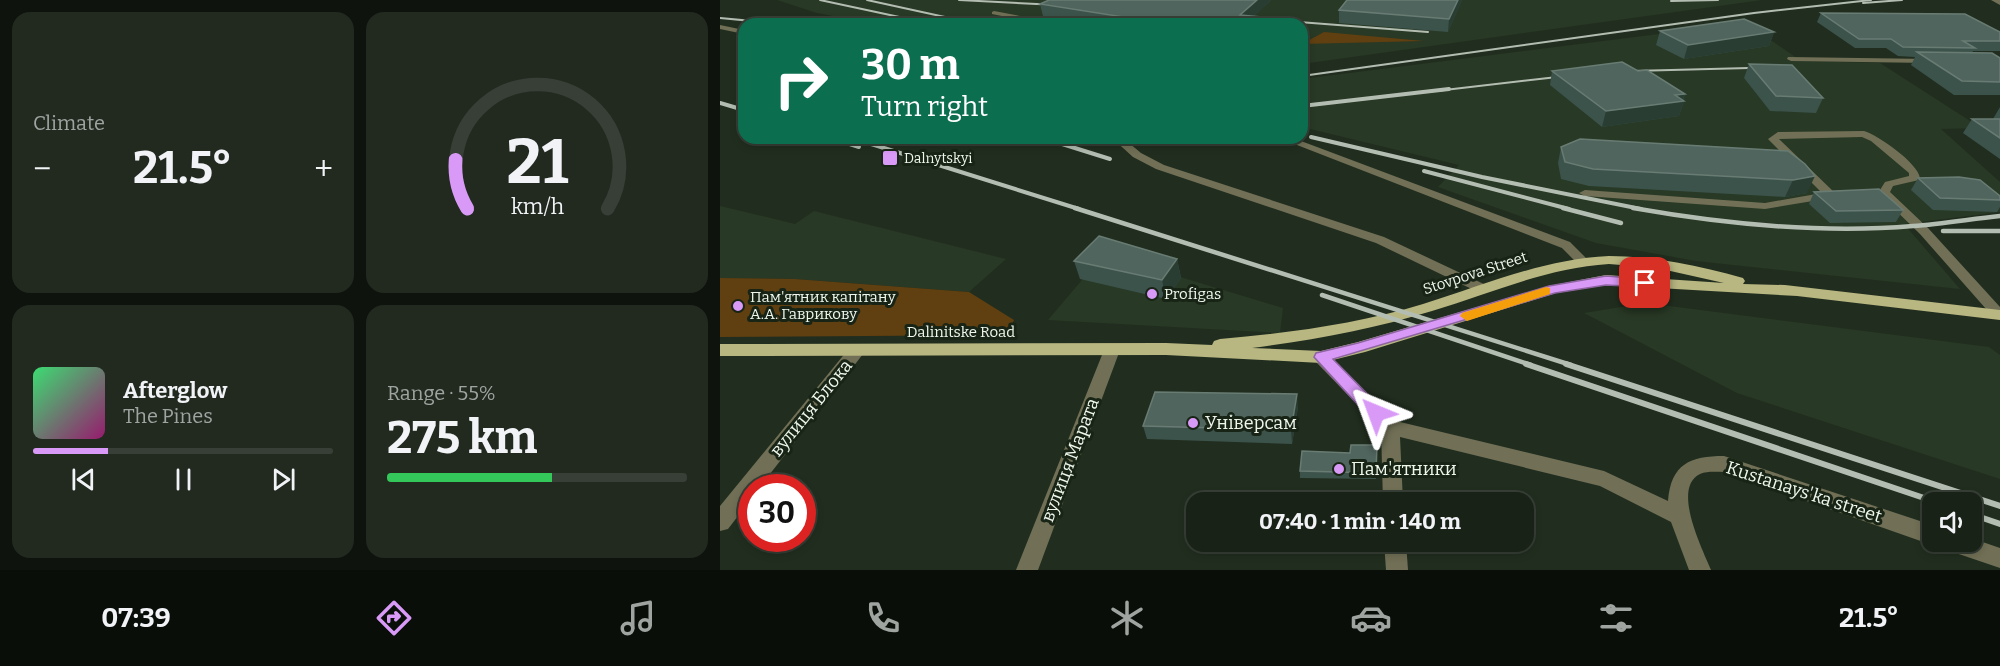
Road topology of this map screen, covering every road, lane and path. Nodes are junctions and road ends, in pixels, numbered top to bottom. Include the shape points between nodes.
1 (1994, 0) edge
2 (2000, 3) edge
3 (994, 13) dead end
4 (1021, 18) edge
5 (720, 27) edge
6 (738, 31) edge
7 (1791, 59) dead end
8 (1946, 61) edge
9 (1124, 144) edge
10 (1300, 144) edge
11 (1585, 193) dead end
12 (1884, 193) junction
13 (1842, 194) junction
14 (1584, 262) junction
15 (1483, 290) junction
16 (1795, 292) junction
17 (1999, 315) edge
18 (720, 350) edge
19 (856, 350) junction
20 (1112, 350) junction
21 (1166, 350) junction
22 (1322, 357) junction
23 (1390, 427) junction
24 (1393, 492) edge
25 (1679, 516) junction
26 (720, 522) edge
27 (1922, 532) edge
28 (1396, 552) edge
29 (1982, 552) edge
30 (2000, 558) edge
31 (1027, 570) edge
32 (1397, 570) edge
33 (1700, 570) edge

1 - 2 lane
3 - 4 lane
5 - 6 lane
7 - 8 lane
9 - 15 lane via 1160,166 1210,185 1380,240
10 - 14 lane via 1566,244
11 - 13 lane via 1765,206
12 - 13 lane
12 - 13 lane via 1889,184 1915,178 1914,172 1875,139 1850,133 1778,135 1773,139
12 - 17 lane via 1924,231
14 - 15 main road, Stovpova Street
14 - 16 main road, Stovpova Street via 1631,261
15 - 21 main road, Stovpova Street via 1399,315 1291,339
16 - 17 main road, Stovpova Street
16 - 22 main road, Stovpova Street via 1606,280 1554,289
18 - 19 main road, Dalinitske Road
19 - 20 main road, Dalinitske Road
19 - 26 street, вулиця Блока
20 - 21 main road, Dalinitske Road
20 - 31 street, вулиця Марата
21 - 22 main road, Stovpova Street
22 - 23 street
23 - 24 street
23 - 25 street via 1604,479
25 - 27 street, Kustanays'ka street via 1681,479 1692,467 1724,464
25 - 33 street, Kustanays'ka street
28 - 32 street
29 - 30 street

